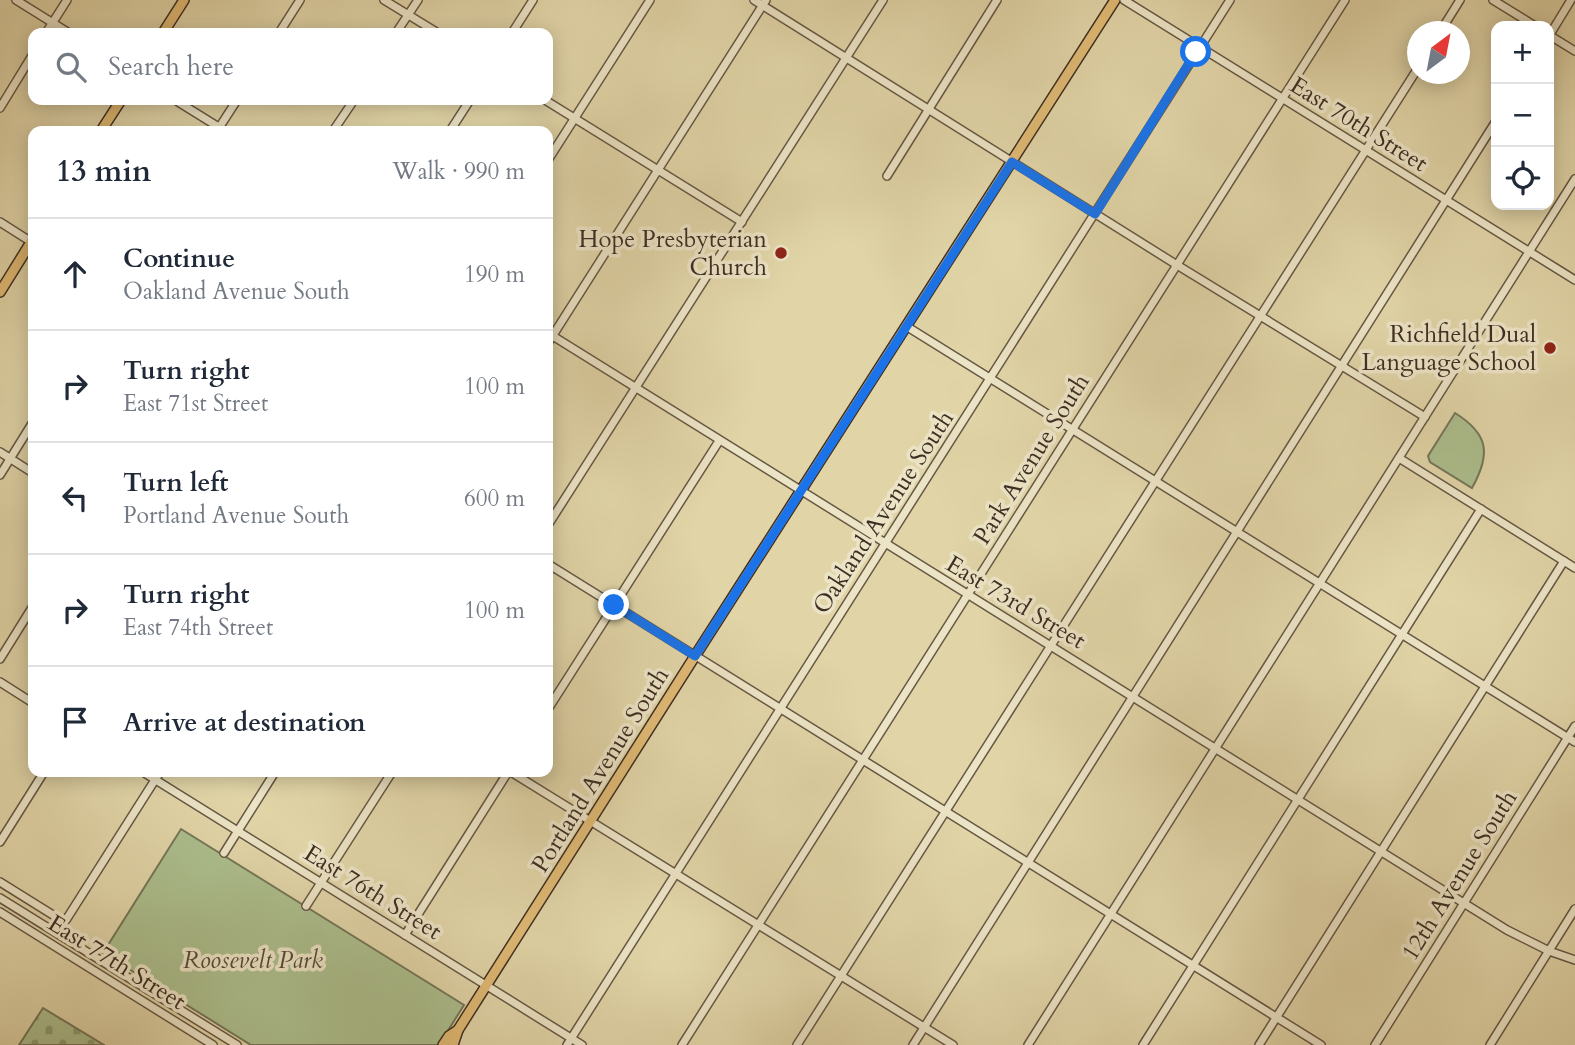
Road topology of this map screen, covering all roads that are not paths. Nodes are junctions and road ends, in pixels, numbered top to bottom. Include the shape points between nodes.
1 (16, 0) edge
2 (67, 0) edge
3 (184, 0) edge
4 (300, 0) edge
5 (384, 0) edge
6 (418, 0) edge
7 (533, 0) edge
8 (650, 0) edge
9 (754, 0) edge
10 (883, 0) edge
11 (997, 0) edge
12 (1115, 0) edge
13 (1124, 0) edge
14 (1230, 0) edge
15 (1345, 0) edge
16 (1460, 0) edge
17 (1493, 0) edge
18 (1571, 0) edge
19 (764, 3) edge
20 (408, 15) junction
21 (1447, 21) edge
22 (1527, 21) edge
23 (53, 23) junction
24 (50, 28) edge
25 (61, 28) edge
26 (166, 28) edge
27 (282, 28) edge
28 (400, 28) edge
29 (430, 28) edge
30 (515, 28) edge
31 (1554, 28) edge
32 (1554, 39) edge
33 (1199, 47) junction
34 (1575, 51) edge
35 (846, 58) junction
36 (28, 62) edge
37 (1408, 84) edge
38 (1282, 99) junction
39 (118, 105) edge
40 (182, 105) edge
41 (234, 105) edge
42 (351, 105) edge
43 (467, 105) edge
44 (553, 105) edge
45 (0, 108) edge
46 (929, 110) junction
47 (575, 118) junction
48 (104, 126) edge
49 (214, 126) edge
50 (222, 126) edge
51 (336, 126) edge
52 (453, 126) edge
53 (1491, 129) edge
54 (1365, 150) junction
55 (553, 152) edge
56 (1012, 162) junction
57 (657, 170) junction
58 (887, 176) dead end
59 (1575, 179) edge
60 (1447, 201) junction
61 (1095, 214) junction
62 (0, 222) edge
63 (741, 222) junction
64 (28, 238) edge
65 (28, 249) edge
66 (1530, 252) junction
67 (1177, 265) junction
68 (1575, 281) edge
69 (0, 292) edge
70 (1260, 314) junction
71 (906, 326) junction
72 (553, 331) edge
73 (553, 339) edge
74 (1342, 366) junction
75 (991, 379) junction
76 (635, 389) junction
77 (1425, 417) junction
78 (28, 430) edge
79 (1072, 430) junction
80 (719, 441) junction
81 (0, 452) edge
82 (1399, 458) junction
83 (10, 459) junction
84 (28, 470) edge
85 (0, 475) edge
86 (1155, 480) junction
87 (802, 492) junction
88 (1481, 509) junction
89 (553, 517) edge
90 (1238, 531) junction
91 (885, 544) junction
92 (1564, 561) junction
93 (553, 567) edge
94 (1575, 568) edge
95 (1320, 582) junction
96 (967, 595) junction
97 (614, 605) junction
98 (28, 614) edge
99 (1402, 633) junction
100 (1050, 645) junction
101 (695, 656) junction
102 (0, 659) edge
103 (0, 682) edge
104 (1485, 686) junction
105 (1133, 696) junction
106 (28, 700) edge
107 (553, 701) edge
108 (780, 709) junction
109 (1575, 726) edge
110 (1571, 740) edge
111 (1215, 748) junction
112 (863, 760) junction
113 (41, 777) edge
114 (152, 777) edge
115 (272, 777) edge
116 (389, 777) edge
117 (506, 777) edge
118 (518, 777) edge
119 (155, 779) junction
120 (1298, 799) junction
121 (944, 810) junction
122 (591, 820) junction
123 (238, 830) junction
124 (0, 842) edge
125 (1381, 851) junction
126 (224, 853) dead end
127 (1028, 862) junction
128 (676, 873) junction
129 (0, 882) edge
130 (321, 882) junction
131 (0, 898) edge
132 (1464, 903) junction
133 (306, 906) dead end
134 (1575, 909) edge
135 (0, 912) edge
136 (1111, 914) junction
137 (758, 925) junction
138 (405, 935) junction
139 (1549, 951) junction
140 (1575, 960) edge
141 (1194, 965) junction
142 (842, 975) junction
143 (487, 986) junction
144 (1277, 1017) junction
145 (924, 1027) junction
146 (458, 1030) junction
147 (569, 1042) edge
148 (213, 1045) edge
149 (237, 1045) edge
150 (443, 1045) edge
151 (453, 1045) edge
152 (582, 1045) edge
153 (682, 1045) edge
154 (797, 1045) edge
155 (913, 1045) edge
156 (953, 1045) edge
157 (1028, 1045) edge
158 (1143, 1045) edge
159 (1259, 1045) edge
160 (1321, 1045) edge
161 (1375, 1045) edge
162 (1490, 1045) edge

1 - 23 street
2 - 23 street
3 - 26 main road
4 - 27 street
5 - 20 street
6 - 20 street
7 - 30 street
8 - 47 street
9 - 19 street
10 - 35 street
11 - 46 street
12 - 56 main road, Portland Avenue South
13 - 33 street, East 70th Street
14 - 33 street, Oakland Avenue South
15 - 38 street, Park Avenue South
16 - 21 street
17 - 22 street
18 - 31 street
19 - 35 street
19 - 57 street
20 - 28 street
20 - 29 street
23 - 24 street
23 - 25 street
32 - 34 street
33 - 38 street, East 70th Street
33 - 61 street, Oakland Avenue South
35 - 46 street
35 - 63 street
36 - 45 street
37 - 54 street
38 - 54 street, East 70th Street
38 - 67 street, Park Avenue South
39 - 48 main road
40 - 49 street
41 - 50 street
42 - 51 street
43 - 52 street
44 - 47 street
46 - 56 street
46 - 58 street
47 - 55 street
47 - 57 street
53 - 60 street
54 - 60 street, East 70th Street
54 - 70 street
56 - 61 street
56 - 71 main road, Portland Avenue South
57 - 63 street
57 - 72 street
59 - 66 street
60 - 66 street, East 70th Street
60 - 74 street
61 - 67 street
61 - 75 street, Oakland Avenue South
62 - 64 street
63 - 76 street
65 - 69 main road
66 - 68 street, East 70th Street
66 - 77 street
67 - 70 street
67 - 79 street, Park Avenue South
70 - 74 street
70 - 86 street
71 - 75 street
71 - 87 main road, Portland Avenue South
73 - 76 street, East 73rd Street
74 - 77 street
74 - 90 street
75 - 79 street
75 - 91 street, Oakland Avenue South
76 - 80 street, East 73rd Street
76 - 89 street
77 - 82 street
78 - 83 street
79 - 86 street
79 - 96 street, Park Avenue South
80 - 87 street, East 73rd Street
80 - 97 street
81 - 83 street
82 - 88 street
82 - 95 street
83 - 84 street
83 - 85 street
86 - 90 street
86 - 100 street
87 - 91 street, East 73rd Street
87 - 101 main road, Portland Avenue South
88 - 92 street
88 - 99 street
90 - 95 street
90 - 105 street
91 - 96 street, East 73rd Street
91 - 108 street, Oakland Avenue South
92 - 94 street
92 - 104 street
93 - 97 street
95 - 99 street
95 - 111 street
96 - 100 street, East 73rd Street
96 - 112 street, Park Avenue South
97 - 101 street
97 - 107 street
98 - 102 street
99 - 104 street
99 - 120 street
100 - 105 street, East 73rd Street
100 - 121 street
101 - 108 street
101 - 122 main road, Portland Avenue South
103 - 106 street
104 - 110 street
104 - 125 street
105 - 111 street, East 73rd Street
105 - 127 street
108 - 112 street
108 - 128 street, Oakland Avenue South
109 - 110 street, 12th Avenue South
110 - 132 street, 12th Avenue South
111 - 120 street, East 73rd Street
111 - 136 street
112 - 121 street
112 - 137 street, Park Avenue South
113 - 124 street
114 - 119 street, East 76th Street
115 - 123 street
116 - 130 street
117 - 138 street
118 - 122 street
119 - 123 street, East 76th Street
119 - 129 street via 66,920
120 - 125 street, East 73rd Street
120 - 141 street
121 - 127 street
121 - 142 street
122 - 128 street
122 - 143 main road, Portland Avenue South
123 - 126 street
123 - 130 street, East 76th Street
125 - 132 street, East 73rd Street
125 - 144 street
127 - 136 street
127 - 145 street
128 - 137 street
128 - 147 street, Oakland Avenue South
130 - 133 street
130 - 138 street, East 76th Street
131 - 149 street, East 77th Street
132 - 139 street, East 73rd Street
132 - 161 street, 12th Avenue South
134 - 139 street
135 - 148 street, East 77th Street
136 - 141 street
136 - 157 street
137 - 142 street
137 - 153 street, Park Avenue South
138 - 143 street, East 76th Street
139 - 140 street, East 73rd Street
139 - 162 street
141 - 144 street
141 - 158 street
142 - 145 street
142 - 154 street
143 - 146 main road, Portland Avenue South
143 - 147 street, East 76th Street
144 - 159 street
144 - 160 street
145 - 155 street
145 - 156 street
146 - 150 main road, Portland Avenue South
146 - 151 main road, Portland Avenue South
147 - 152 street, East 76th Street

